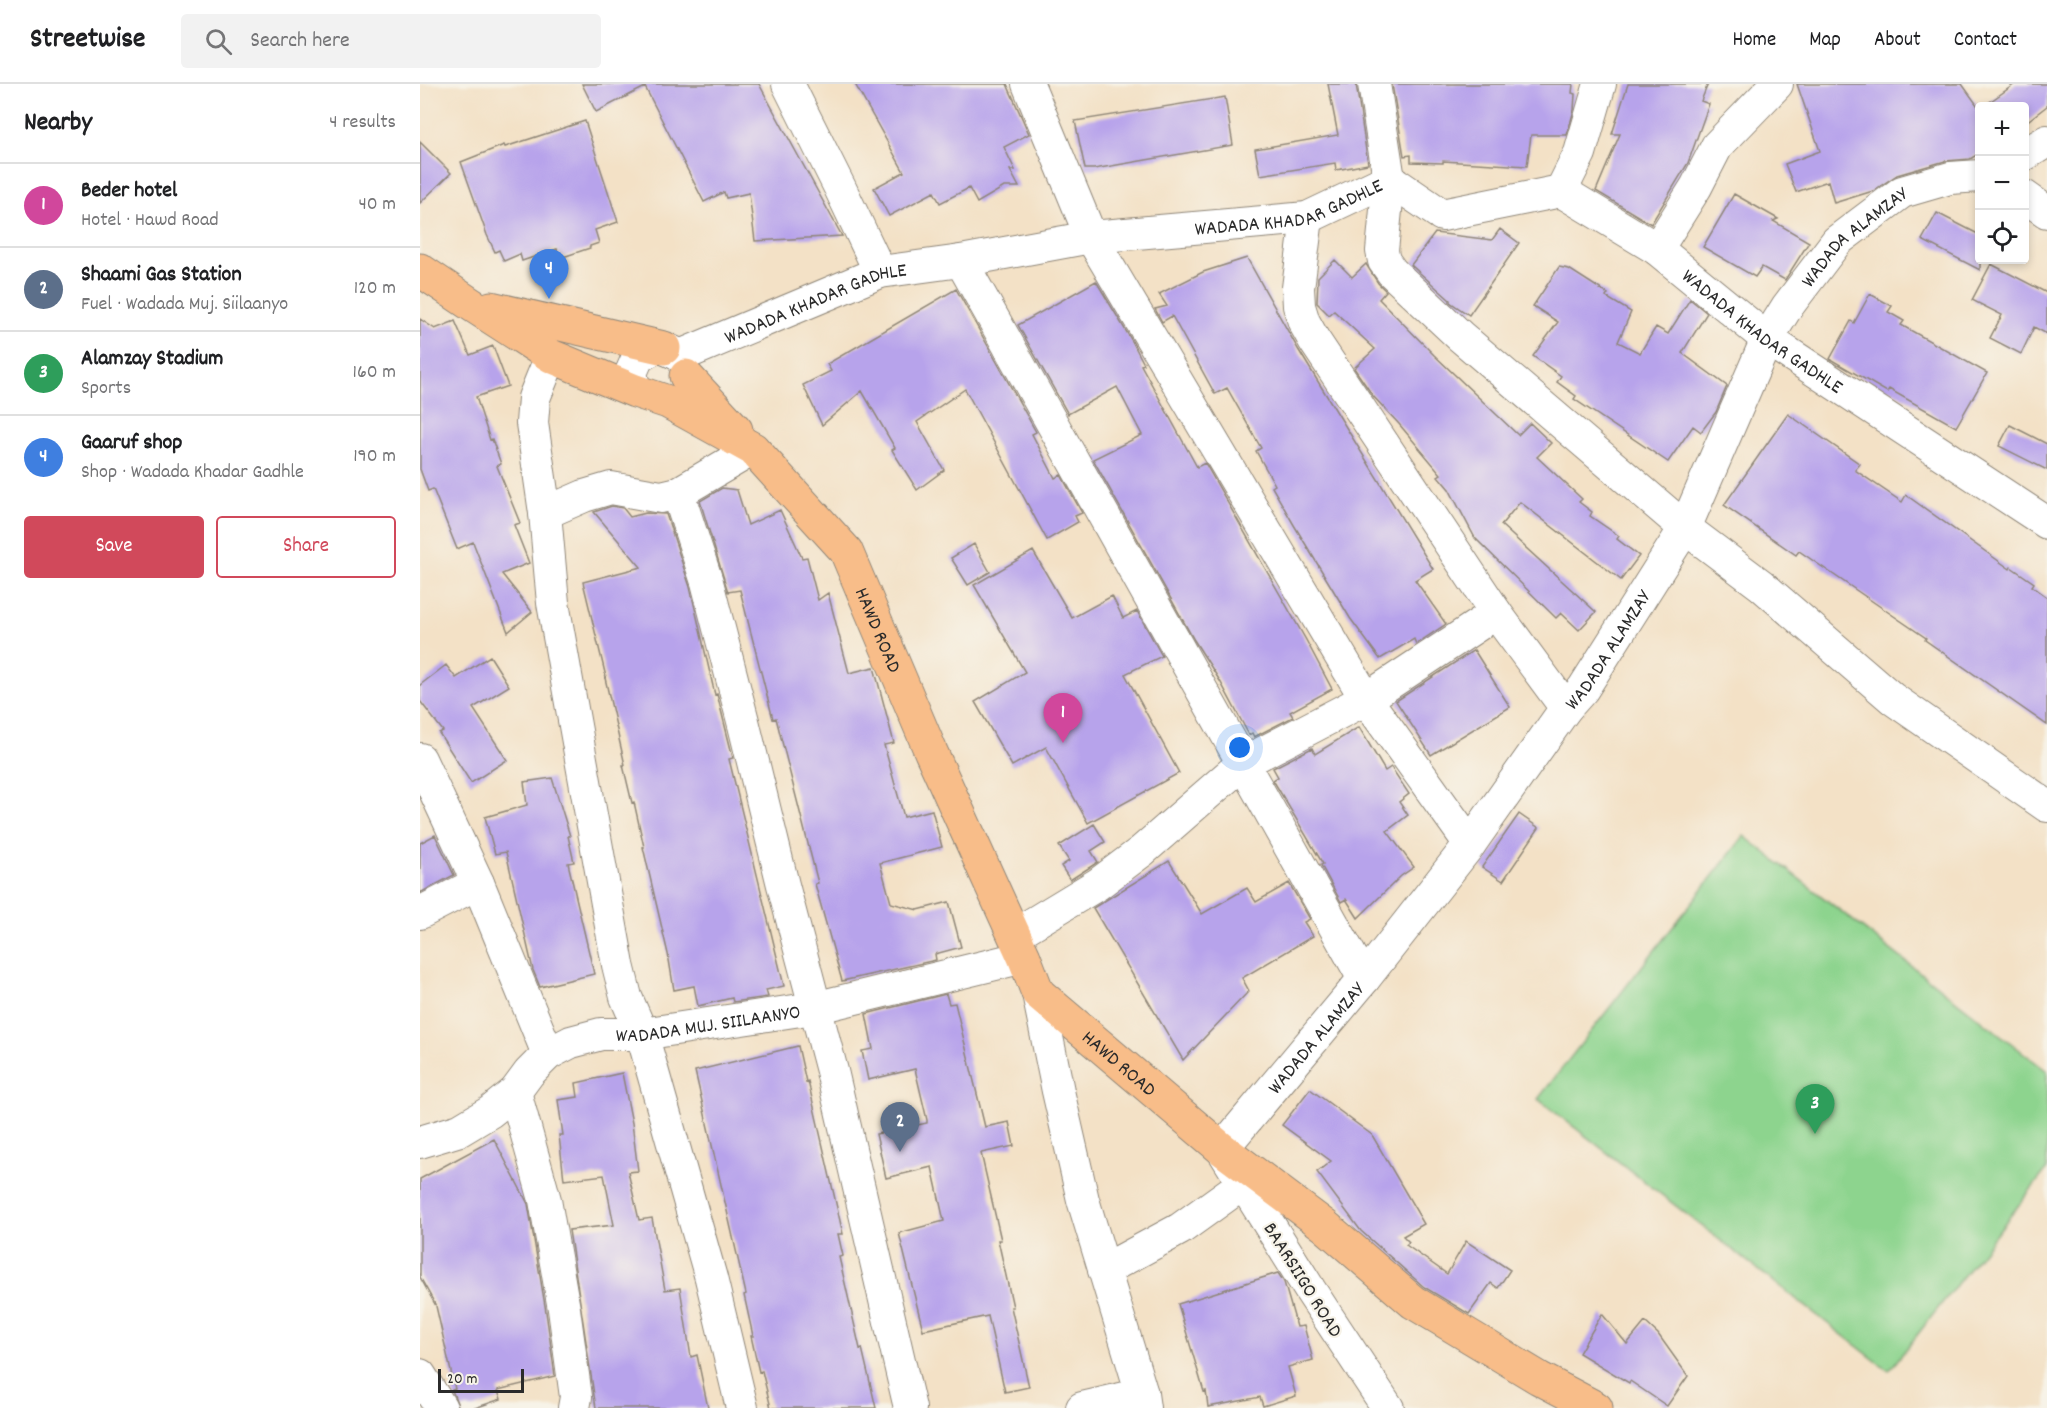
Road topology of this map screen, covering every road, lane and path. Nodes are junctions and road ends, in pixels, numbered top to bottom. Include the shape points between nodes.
1 (788, 84) edge
2 (1028, 84) edge
3 (1374, 84) edge
4 (1600, 84) edge
5 (1777, 84) edge
6 (2047, 141) edge
7 (2029, 153) edge
8 (1975, 176) edge
9 (1389, 179) junction
10 (1561, 191) junction
11 (2029, 199) edge
12 (2047, 212) edge
13 (1307, 218) junction
14 (1091, 237) junction
15 (1657, 249) junction
16 (961, 261) junction
17 (420, 270) edge
18 (880, 272) junction
19 (469, 303) junction
20 (1767, 339) junction
21 (550, 356) junction
22 (677, 360) junction
23 (635, 391) junction
24 (668, 402) junction
25 (753, 449) junction
26 (678, 493) junction
27 (545, 513) junction
28 (2047, 523) edge
29 (1685, 528) junction
30 (1496, 613) junction
31 (1366, 699) junction
32 (1566, 708) junction
33 (420, 759) edge
34 (1243, 763) junction
35 (2047, 806) edge
36 (1470, 844) junction
37 (478, 883) junction
38 (420, 913) edge
39 (1019, 946) junction
40 (1364, 979) junction
41 (1038, 993) junction
42 (814, 1008) junction
43 (642, 1034) junction
44 (548, 1054) junction
45 (515, 1092) junction
46 (420, 1142) edge
47 (1222, 1149) junction
48 (1244, 1183) junction
49 (1104, 1270) junction
50 (420, 1375) edge
51 (1539, 1378) junction
52 (1143, 1401) edge
53 (441, 1408) edge
54 (574, 1408) edge
55 (742, 1408) edge
56 (910, 1408) edge
57 (1082, 1408) edge
58 (1388, 1408) edge
59 (1557, 1408) edge
60 (1596, 1408) edge

1 - 18 street
2 - 14 street
3 - 9 street
4 - 10 street via 1580,153
5 - 15 street via 1717,146
6 - 7 street
8 - 20 street, WADADA ALAMZAY via 1950,178 1902,192 1837,241
9 - 10 street, WADADA KHADAR GADHLE via 1442,215
9 - 13 street, WADADA KHADAR GADHLE
9 - 29 street via 1382,251 1392,272 1460,336
10 - 15 street, WADADA KHADAR GADHLE
11 - 12 street
13 - 14 street, WADADA KHADAR GADHLE
13 - 30 street via 1298,288 1304,322
14 - 16 street, WADADA KHADAR GADHLE
14 - 31 street
15 - 20 street, WADADA KHADAR GADHLE
16 - 18 street, WADADA KHADAR GADHLE
16 - 34 street
17 - 19 main road
18 - 22 street, WADADA KHADAR GADHLE
19 - 21 main road
19 - 22 main road
20 - 28 street, WADADA KHADAR GADHLE
20 - 29 street, WADADA ALAMZAY
21 - 23 main road
21 - 27 street via 534,398 532,423
22 - 23 street, WADADA KHADAR GADHLE via 654,348 638,357 631,374
22 - 24 street via 684,391
22 - 25 main road, HAWD ROAD
23 - 24 main road
24 - 25 main road
25 - 26 street
25 - 39 main road, HAWD ROAD via 846,551
26 - 27 street via 661,496 611,488
26 - 42 street via 710,593
27 - 43 street via 553,603 618,965
29 - 32 street, WADADA ALAMZAY via 1583,689
29 - 35 street via 1761,585 1893,699
30 - 31 street, WADADA MUJ. SIILAANYO
30 - 32 street
31 - 34 street, WADADA MUJ. SIILAANYO
31 - 36 street
32 - 36 street, WADADA ALAMZAY
33 - 37 street
34 - 39 street, WADADA MUJ. SIILAANYO via 1142,851
34 - 40 street
36 - 40 street, WADADA ALAMZAY
37 - 38 street
37 - 44 street
39 - 41 main road, HAWD ROAD
39 - 42 street, WADADA MUJ. SIILAANYO
40 - 47 street, WADADA ALAMZAY
41 - 47 main road, HAWD ROAD
41 - 49 street via 1083,1200
42 - 43 street, WADADA MUJ. SIILAANYO
42 - 56 street
43 - 44 street, WADADA MUJ. SIILAANYO via 601,1034 571,1042
43 - 55 street via 711,1278
44 - 45 street, WADADA MUJ. SIILAANYO
45 - 46 street, WADADA MUJ. SIILAANYO via 460,1130
45 - 54 street via 545,1200 564,1309 576,1397
47 - 48 street, BAARSIIGO ROAD
47 - 51 main road, HAWD ROAD via 1325,1226 1413,1302
48 - 49 street via 1180,1229
48 - 58 street, BAARSIIGO ROAD
49 - 52 street
50 - 53 street
51 - 59 street
51 - 60 main road, HAWD ROAD
52 - 57 street

